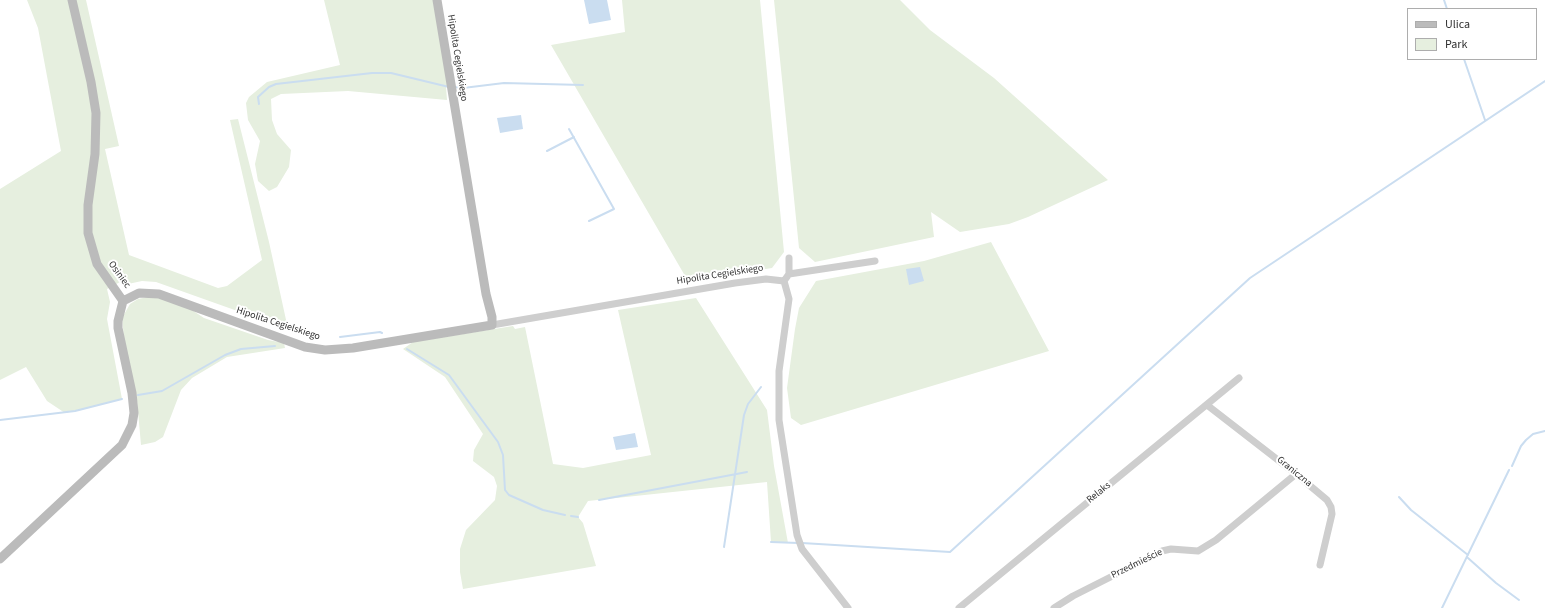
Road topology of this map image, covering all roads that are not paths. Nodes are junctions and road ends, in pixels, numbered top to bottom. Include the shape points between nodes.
1 (72, 0) edge
2 (437, 0) edge
3 (788, 258) dead end
4 (875, 261) dead end
5 (789, 274) junction
6 (784, 281) junction
7 (123, 301) junction
8 (488, 308) junction
9 (492, 325) junction
10 (478, 327) junction
11 (1239, 378) dead end
12 (1207, 405) junction
13 (1296, 474) junction
14 (0, 559) edge
15 (1320, 565) dead end
16 (848, 608) edge
17 (959, 608) edge
18 (1054, 608) edge

1 - 7 street, Osiniec via 96,113 88,234 97,264
2 - 8 street, Hipolita Cegielskiego
3 - 5 street
4 - 5 street
5 - 6 street
6 - 9 street, Hipolita Cegielskiego via 766,279 735,283
6 - 16 street via 789,299 779,371 779,420 799,543
7 - 10 street, Hipolita Cegielskiego via 139,293 159,294 305,347 321,350 353,348
7 - 14 street, Osiniec via 118,328 134,413 127,436 112,455
8 - 9 street, Hipolita Cegielskiego
8 - 10 street
9 - 10 street, Hipolita Cegielskiego
11 - 12 street, Relaks
12 - 13 street, Graniczna
12 - 17 street, Relaks
13 - 15 street, Graniczna via 1320,493 1331,507 1332,514
13 - 18 street, Przedmieście via 1216,540 1198,551 1162,551

